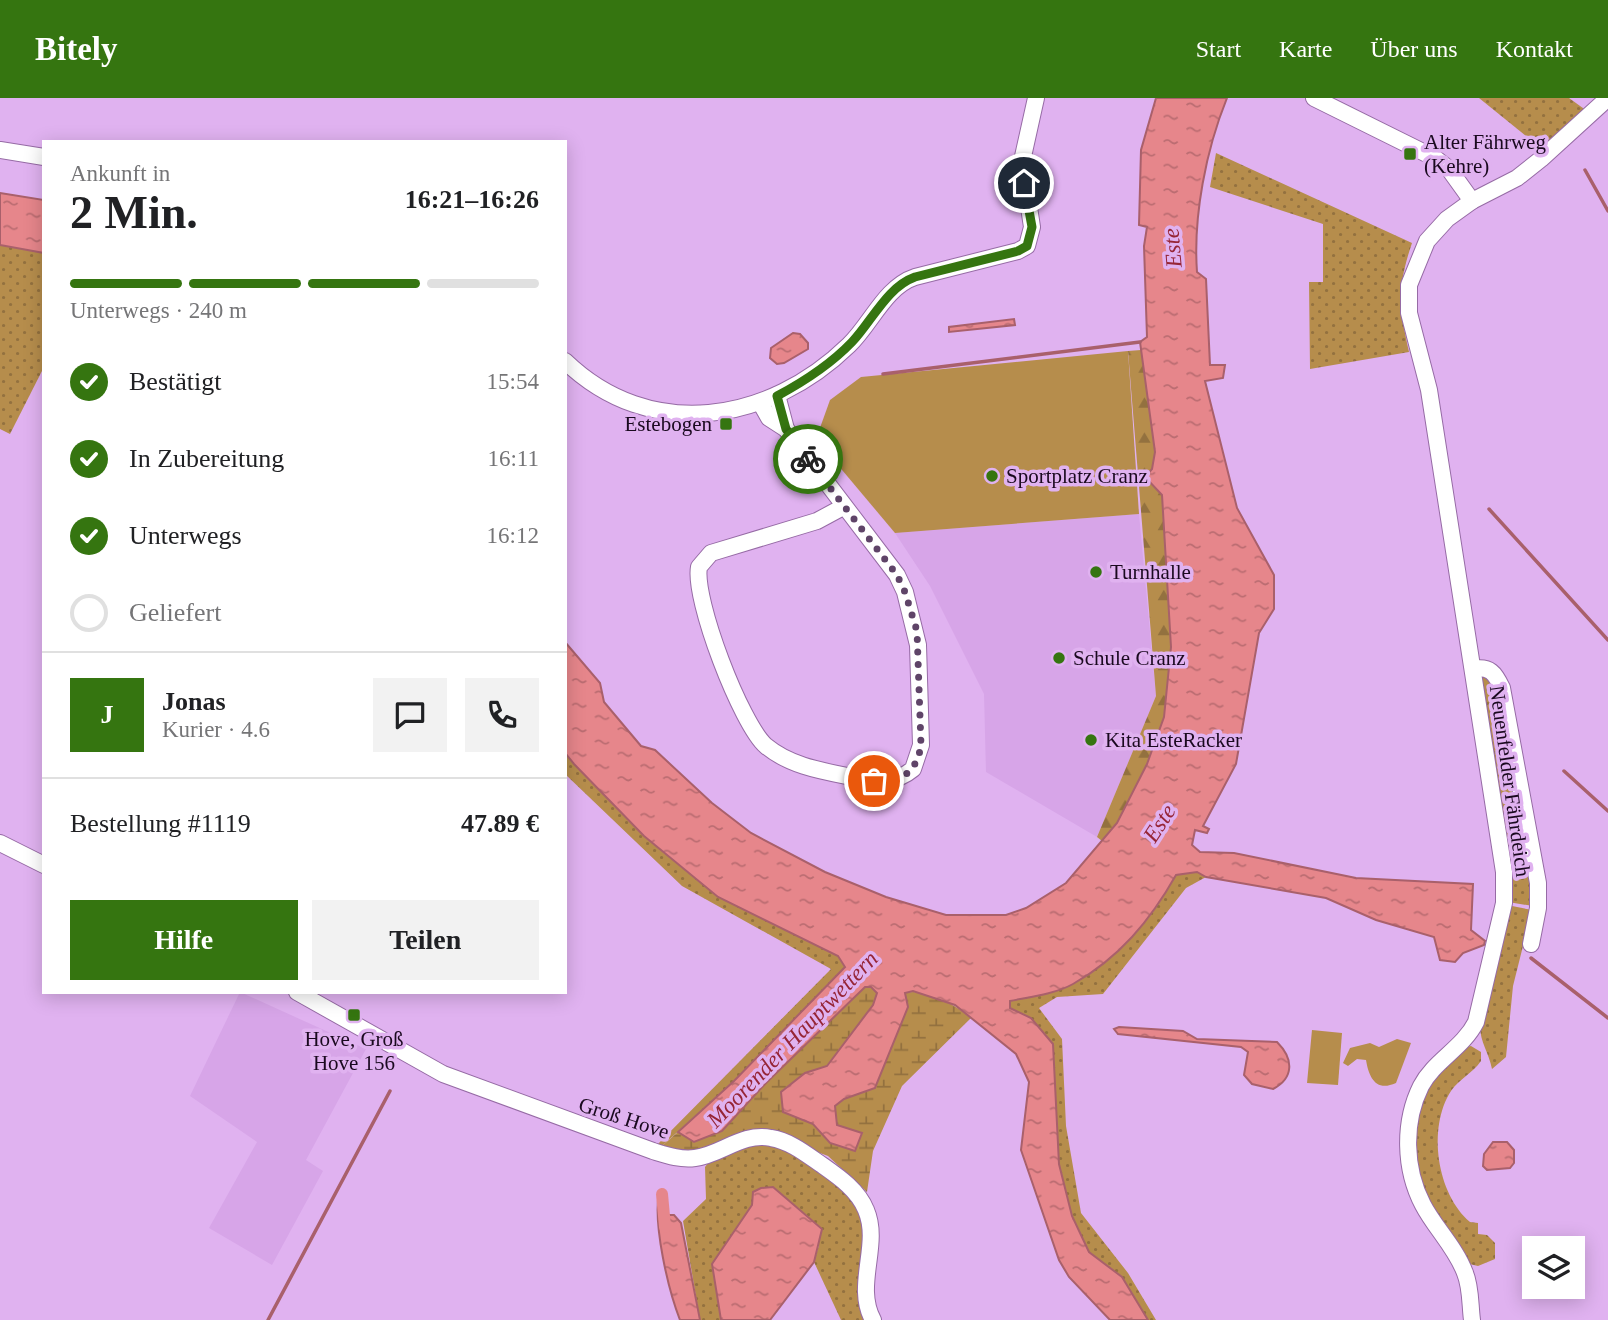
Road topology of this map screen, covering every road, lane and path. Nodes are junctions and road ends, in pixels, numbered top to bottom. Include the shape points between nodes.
1 (1035, 98) edge
2 (1314, 98) edge
3 (1608, 98) edge
4 (1335, 103) edge
5 (0, 150) edge
6 (42, 157) edge
7 (1472, 201) junction
8 (567, 363) edge
9 (777, 396) junction
10 (760, 402) junction
11 (786, 429) junction
12 (842, 507) junction
13 (1473, 669) junction
14 (0, 843) edge
15 (42, 864) edge
16 (1531, 944) dead end
17 (301, 994) edge
18 (873, 1320) edge
19 (1472, 1320) edge

1 - 9 street via 1022,161 1032,227 1027,246 899,284 832,361
2 - 4 street
3 - 7 street, Neuenfelder Fährdeich via 1517,178
4 - 7 street via 1435,158
5 - 6 street
7 - 13 street, Neuenfelder Fährdeich via 1427,241 1409,285 1409,313 1429,390
8 - 10 street via 612,396 672,413 720,412
9 - 10 street
9 - 11 street
10 - 11 street via 769,418
11 - 12 street
12 - 12 street via 897,575 917,631 921,745 913,769 894,780 874,781 819,770 793,762 764,744 741,711 699,593 699,567 711,553 817,521
13 - 16 street, Neuenfelder Fährdeich via 1484,667 1495,673 1502,688 1538,883
13 - 19 street, Neuenfelder Fährdeich via 1504,872 1504,903 1476,1022 1422,1085 1412,1109 1408,1141 1422,1203 1465,1272
14 - 15 street
17 - 18 street, Groß Hove via 443,1074 653,1151 696,1158 744,1139 764,1137 799,1150 848,1186 866,1210 870,1230 866,1296

